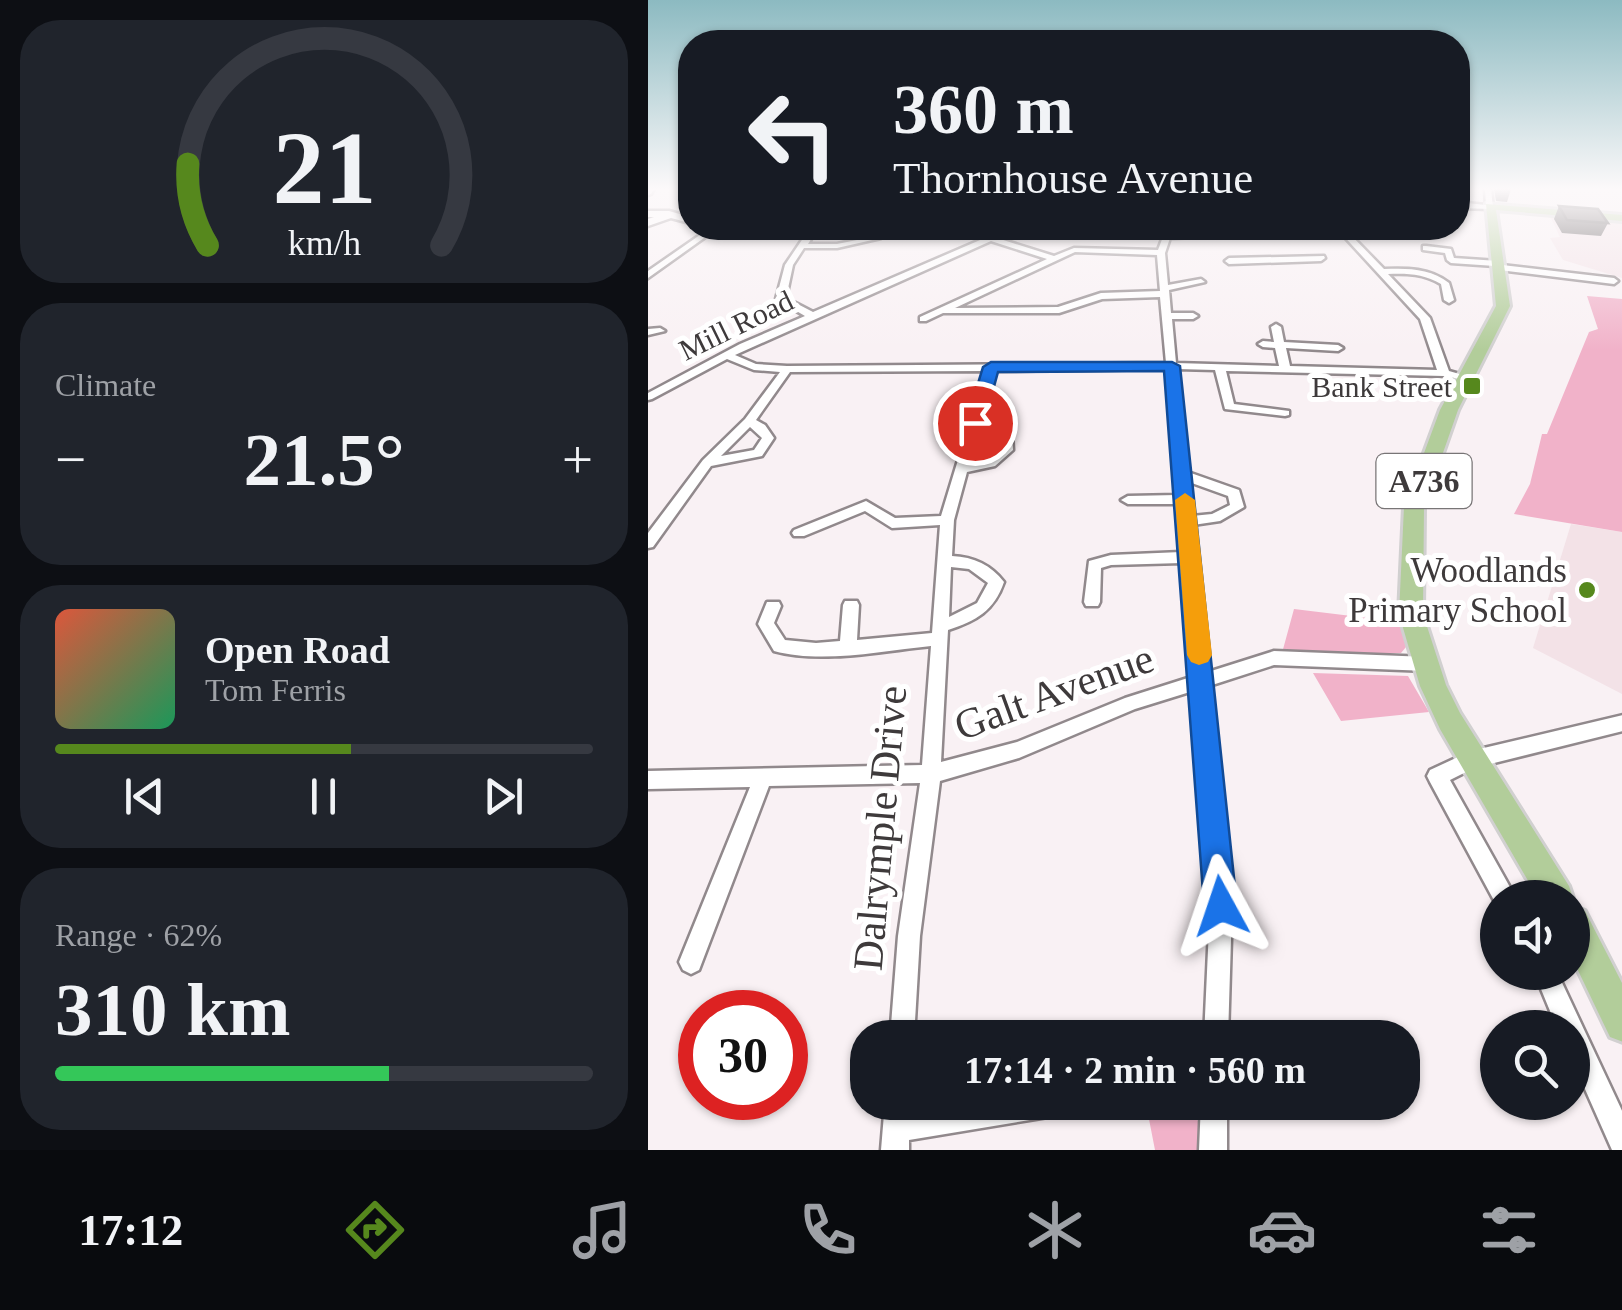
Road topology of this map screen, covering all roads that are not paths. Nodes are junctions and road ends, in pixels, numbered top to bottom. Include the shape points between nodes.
1 (691, 243) edge
2 (804, 243) edge
3 (854, 243) edge
4 (979, 243) edge
5 (1004, 243) edge
6 (1165, 243) edge
7 (1264, 243) edge
8 (1353, 243) edge
9 (1495, 243) edge
10 (687, 244) junction
11 (802, 246) junction
12 (709, 250) dead end
13 (1161, 254) junction
14 (1052, 258) junction
15 (1321, 258) dead end
16 (1275, 260) junction
17 (1230, 261) dead end
18 (1498, 266) junction
19 (651, 271) edge
20 (1379, 272) junction
21 (1424, 273) junction
22 (1614, 281) dead end
23 (1200, 282) dead end
24 (1164, 291) junction
25 (976, 294) junction
26 (1449, 300) dead end
27 (939, 311) junction
28 (989, 311) junction
29 (811, 316) junction
30 (1167, 316) junction
31 (1192, 316) dead end
32 (923, 319) dead end
33 (1278, 336) junction
34 (1263, 344) dead end
35 (1335, 347) dead end
36 (726, 355) junction
37 (1172, 366) junction
38 (991, 367) junction
39 (1220, 367) junction
40 (1285, 368) junction
41 (787, 370) junction
42 (1444, 372) junction
43 (1466, 379) junction
44 (648, 398) edge
45 (1285, 413) dead end
46 (749, 422) junction
47 (975, 423) junction
48 (707, 463) junction
49 (960, 469) junction
50 (1182, 475) junction
51 (1128, 500) dead end
52 (1185, 500) junction
53 (947, 520) junction
54 (1186, 521) junction
55 (799, 532) dead end
56 (648, 542) edge
57 (1190, 557) junction
58 (947, 562) junction
59 (1092, 602) dead end
60 (851, 605) dead end
61 (773, 606) dead end
62 (938, 632) junction
63 (848, 648) junction
64 (1428, 664) junction
65 (1202, 679) junction
66 (1622, 723) edge
67 (1470, 760) junction
68 (931, 774) junction
69 (763, 778) junction
70 (648, 780) edge
71 (1496, 880) edge
72 (1546, 880) edge
73 (1590, 958) edge
74 (691, 962) dead end
75 (903, 1020) edge
76 (1217, 1020) edge
77 (1622, 1024) edge
78 (1590, 1072) edge
79 (942, 1120) edge
80 (1214, 1120) edge
81 (896, 1127) edge
82 (1622, 1144) edge
83 (1213, 1150) edge

1 - 10 street
2 - 11 street
3 - 11 street
4 - 29 street, Mill Road
5 - 14 street
6 - 13 street
7 - 16 street
8 - 20 street
9 - 18 main road, A736
10 - 12 street
10 - 19 street
11 - 29 street via 780,299
13 - 14 street via 1092,248
13 - 24 street
14 - 25 street
15 - 16 street
16 - 17 street
18 - 21 street via 1424,250
18 - 22 street
18 - 43 main road, A736 via 1503,306
20 - 21 street
20 - 42 street via 1425,318
21 - 26 street via 1445,282
23 - 24 street
24 - 28 street via 1102,296 1059,310
24 - 30 street
25 - 27 street
25 - 28 street
27 - 28 street
27 - 32 street
29 - 36 street, Mill Road
30 - 31 street
30 - 37 street
33 - 34 street
33 - 35 street
33 - 40 street
36 - 41 street
36 - 44 street, Mill Road
37 - 38 street
37 - 39 street
37 - 50 street
38 - 41 street
38 - 47 street, Dalrymple Drive
39 - 40 street
39 - 45 street via 1228,407
40 - 42 street
41 - 46 street
42 - 43 street
43 - 64 main road, A736 via 1414,507 1411,614
46 - 48 street
46 - 48 street via 768,438 758,454
47 - 49 street, Dalrymple Drive
47 - 49 street via 995,425 1008,437 1008,450 991,463
48 - 56 street
49 - 53 street, Dalrymple Drive
50 - 52 street
50 - 54 street via 1234,493 1236,507
51 - 52 street
52 - 54 street
53 - 55 street via 892,523 866,505
53 - 58 street, Dalrymple Drive
54 - 57 street
57 - 59 street via 1094,565
57 - 65 street
58 - 62 street, Dalrymple Drive
58 - 62 street via 983,568 996,582 991,601
60 - 63 street
61 - 63 street via 766,624 780,646
62 - 63 street
62 - 68 street, Dalrymple Drive
64 - 65 street, Galt Avenue via 1274,658
64 - 67 main road, A736
65 - 68 street, Galt Avenue via 1019,750
65 - 76 street via 1221,906
66 - 67 street
67 - 71 street via 1437,776
67 - 72 main road, A736
68 - 69 street, Galt Avenue
68 - 75 street, Dalrymple Drive
69 - 70 street, Galt Avenue
69 - 74 street
73 - 77 main road
78 - 82 street
79 - 81 street
80 - 83 street

